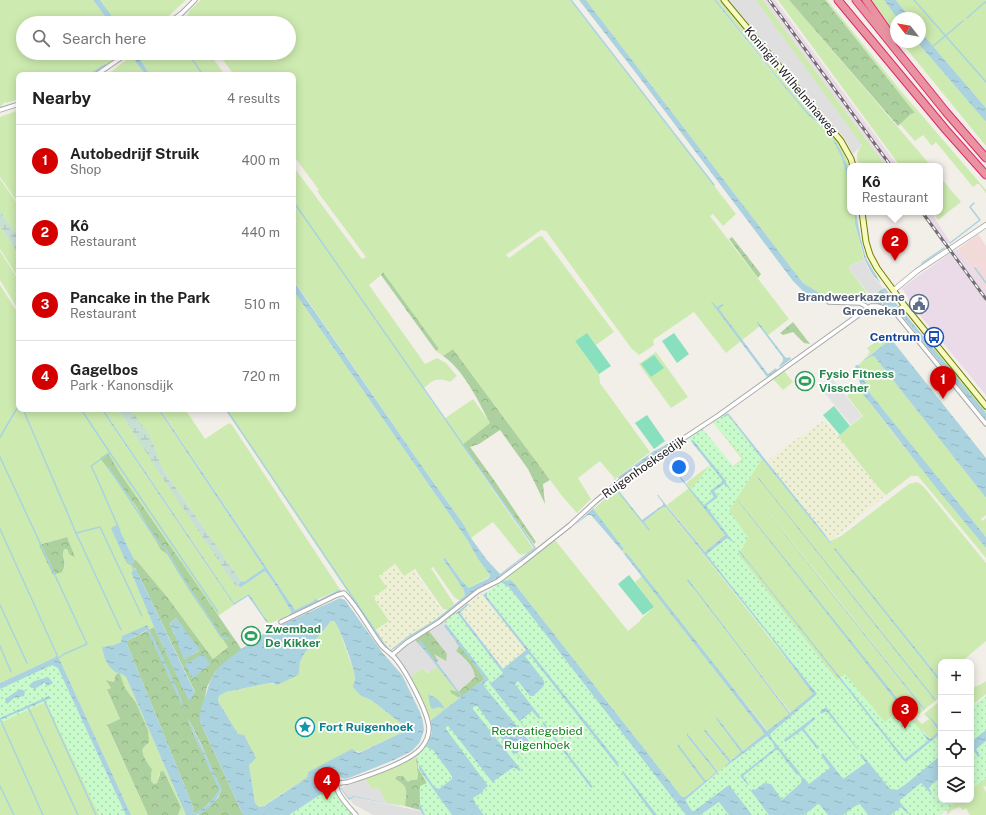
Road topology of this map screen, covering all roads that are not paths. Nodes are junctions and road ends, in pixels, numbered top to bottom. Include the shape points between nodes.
1 (195, 0) edge
2 (724, 0) edge
3 (838, 0) edge
4 (856, 0) edge
5 (866, 0) edge
6 (178, 16) edge
7 (898, 51) junction
8 (118, 60) edge
9 (100, 72) edge
10 (16, 105) edge
11 (0, 110) edge
12 (986, 158) edge
13 (852, 163) edge
14 (986, 175) edge
15 (862, 215) edge
16 (986, 225) edge
17 (894, 290) junction
18 (829, 302) dead end
19 (904, 305) junction
20 (868, 308) junction
21 (896, 313) junction
22 (986, 406) edge
23 (986, 424) edge
24 (281, 622) dead end
25 (392, 655) junction
26 (356, 815) edge

1 - 6 street
2 - 13 main road, Koningin Wilhelminaweg via 841,141
3 - 14 highway
4 - 7 highway
5 - 7 highway via 890,34
7 - 12 highway
8 - 9 street
10 - 11 street
15 - 17 main road via 870,255
16 - 17 street via 917,271
17 - 19 main road
18 - 20 street via 863,304
19 - 21 street
19 - 22 main road
20 - 21 street via 877,306
20 - 25 street, Ruigenhoeksedijk via 719,415 628,475 566,529 499,580 478,591 451,614
21 - 23 street
24 - 25 street via 344,593 381,645
25 - 26 street via 409,679 425,713 429,729 418,752 407,760 361,778 337,784 338,792

